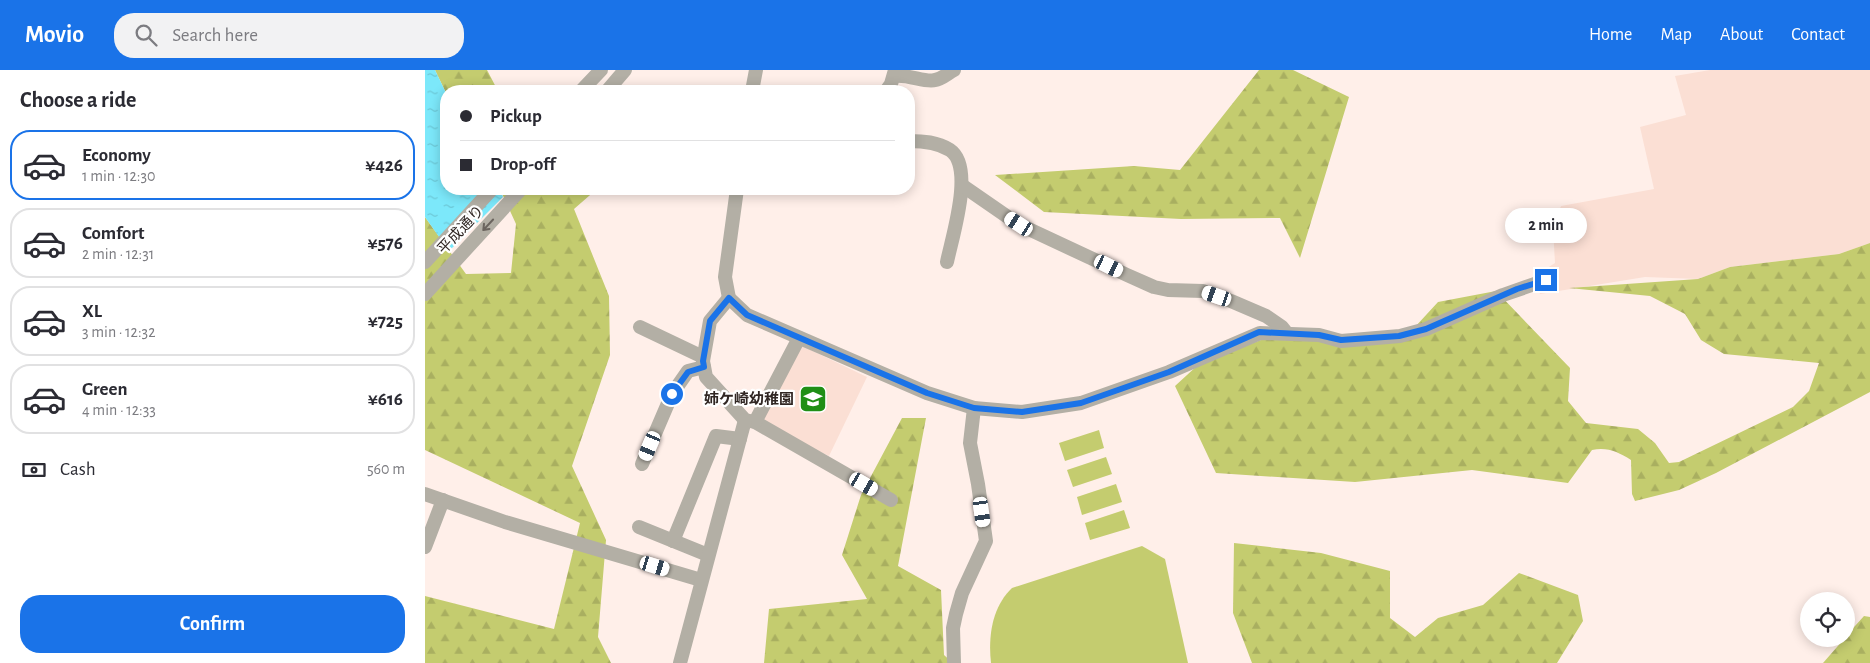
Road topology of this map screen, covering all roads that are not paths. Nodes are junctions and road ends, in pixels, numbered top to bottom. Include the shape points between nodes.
1 (601, 70) edge
2 (625, 70) edge
3 (756, 70) edge
4 (954, 70) edge
5 (895, 73) edge
6 (587, 85) edge
7 (612, 85) edge
8 (753, 85) edge
9 (889, 85) edge
10 (915, 141) edge
11 (963, 186) junction
12 (486, 195) edge
13 (516, 195) edge
14 (736, 195) edge
15 (425, 262) edge
16 (947, 262) dead end
17 (1546, 280) dead end
18 (425, 294) edge
19 (729, 298) junction
20 (640, 327) dead end
21 (1286, 332) junction
22 (799, 338) junction
23 (704, 362) junction
24 (974, 408) junction
25 (750, 421) junction
26 (740, 438) junction
27 (642, 464) dead end
28 (425, 494) edge
29 (443, 500) junction
30 (891, 500) dead end
31 (639, 527) dead end
32 (673, 541) junction
33 (425, 547) edge
34 (708, 555) junction
35 (701, 580) junction
36 (679, 663) edge
37 (954, 663) edge

1 - 6 street
2 - 7 street
3 - 8 street
4 - 5 street via 935,80
5 - 9 street
10 - 11 street via 929,142 951,151 960,166
11 - 16 street
11 - 21 street via 1019,224 1127,275 1154,287 1203,291 1231,301 1266,316
12 - 15 street, 平成通り
13 -> 18 street, 平成通り
14 - 19 street via 725,277
17 - 21 street via 1517,289 1426,329 1399,336 1341,340
19 - 22 street via 747,315
19 - 23 street via 710,321
20 - 23 street
21 - 24 street via 1259,332 1169,372 1081,403 1022,412
22 - 24 street via 927,393
22 - 25 street
23 - 25 street via 706,377
23 - 27 street via 688,372 672,394
24 - 37 street via 970,443 985,541 956,614
25 - 26 street
25 - 30 street
26 - 32 street via 716,436
26 - 34 street
28 - 29 street
29 - 33 street
29 - 35 street via 505,522
31 - 32 street
32 - 34 street
34 - 35 street
35 - 36 street

